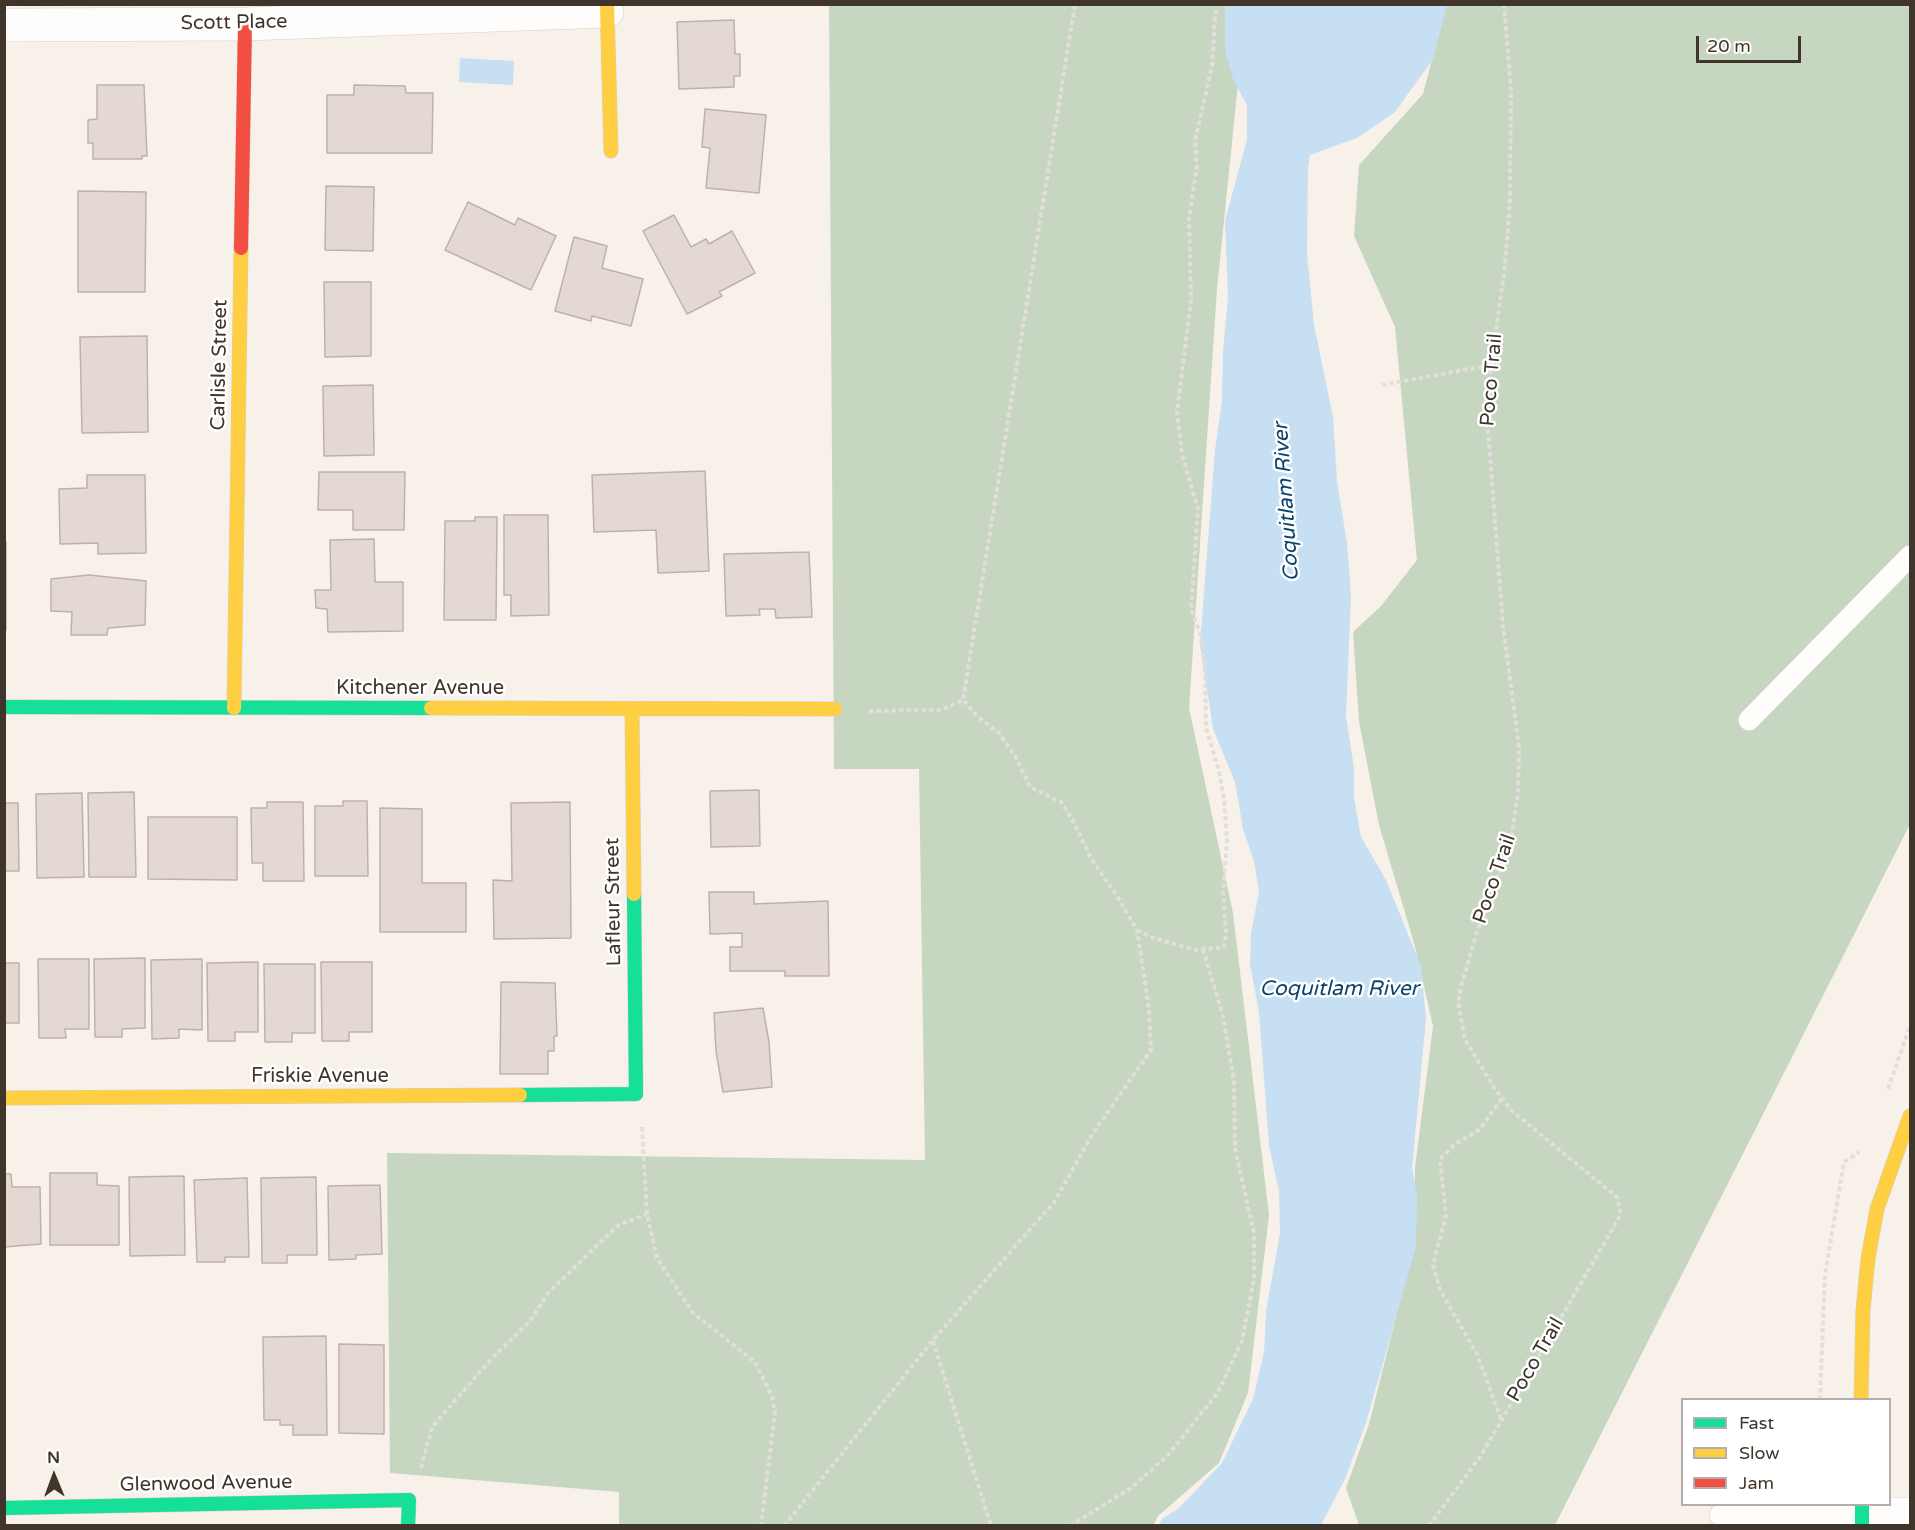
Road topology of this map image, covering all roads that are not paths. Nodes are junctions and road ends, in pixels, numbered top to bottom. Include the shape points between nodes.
1 (607, 8) edge
2 (245, 24) junction
3 (4, 25) edge
4 (611, 151) dead end
5 (1911, 556) edge
6 (4, 707) edge
7 (234, 708) junction
8 (632, 709) junction
9 (835, 709) road end
10 (1749, 720) dead end
11 (636, 1094) joint
12 (4, 1098) edge
13 (1910, 1119) edge
14 (1862, 1398) edge
15 (4, 1508) edge
16 (1911, 1514) edge
17 (1720, 1515) dead end
18 (1862, 1515) edge
19 (408, 1526) edge

1 - 2 street, Scott Place
1 - 4 street
2 - 3 street, Scott Place
2 - 7 street, Carlisle Street
5 - 10 lane
6 - 7 street, Kitchener Avenue
7 - 8 street, Kitchener Avenue
8 - 9 street, Kitchener Avenue
8 - 11 street, Lafleur Street
11 - 12 street, Friskie Avenue
13 - 14 street via 1877,1209 1868,1258
15 - 19 street, Glenwood Avenue via 409,1500
16 - 18 street
17 - 18 lane

